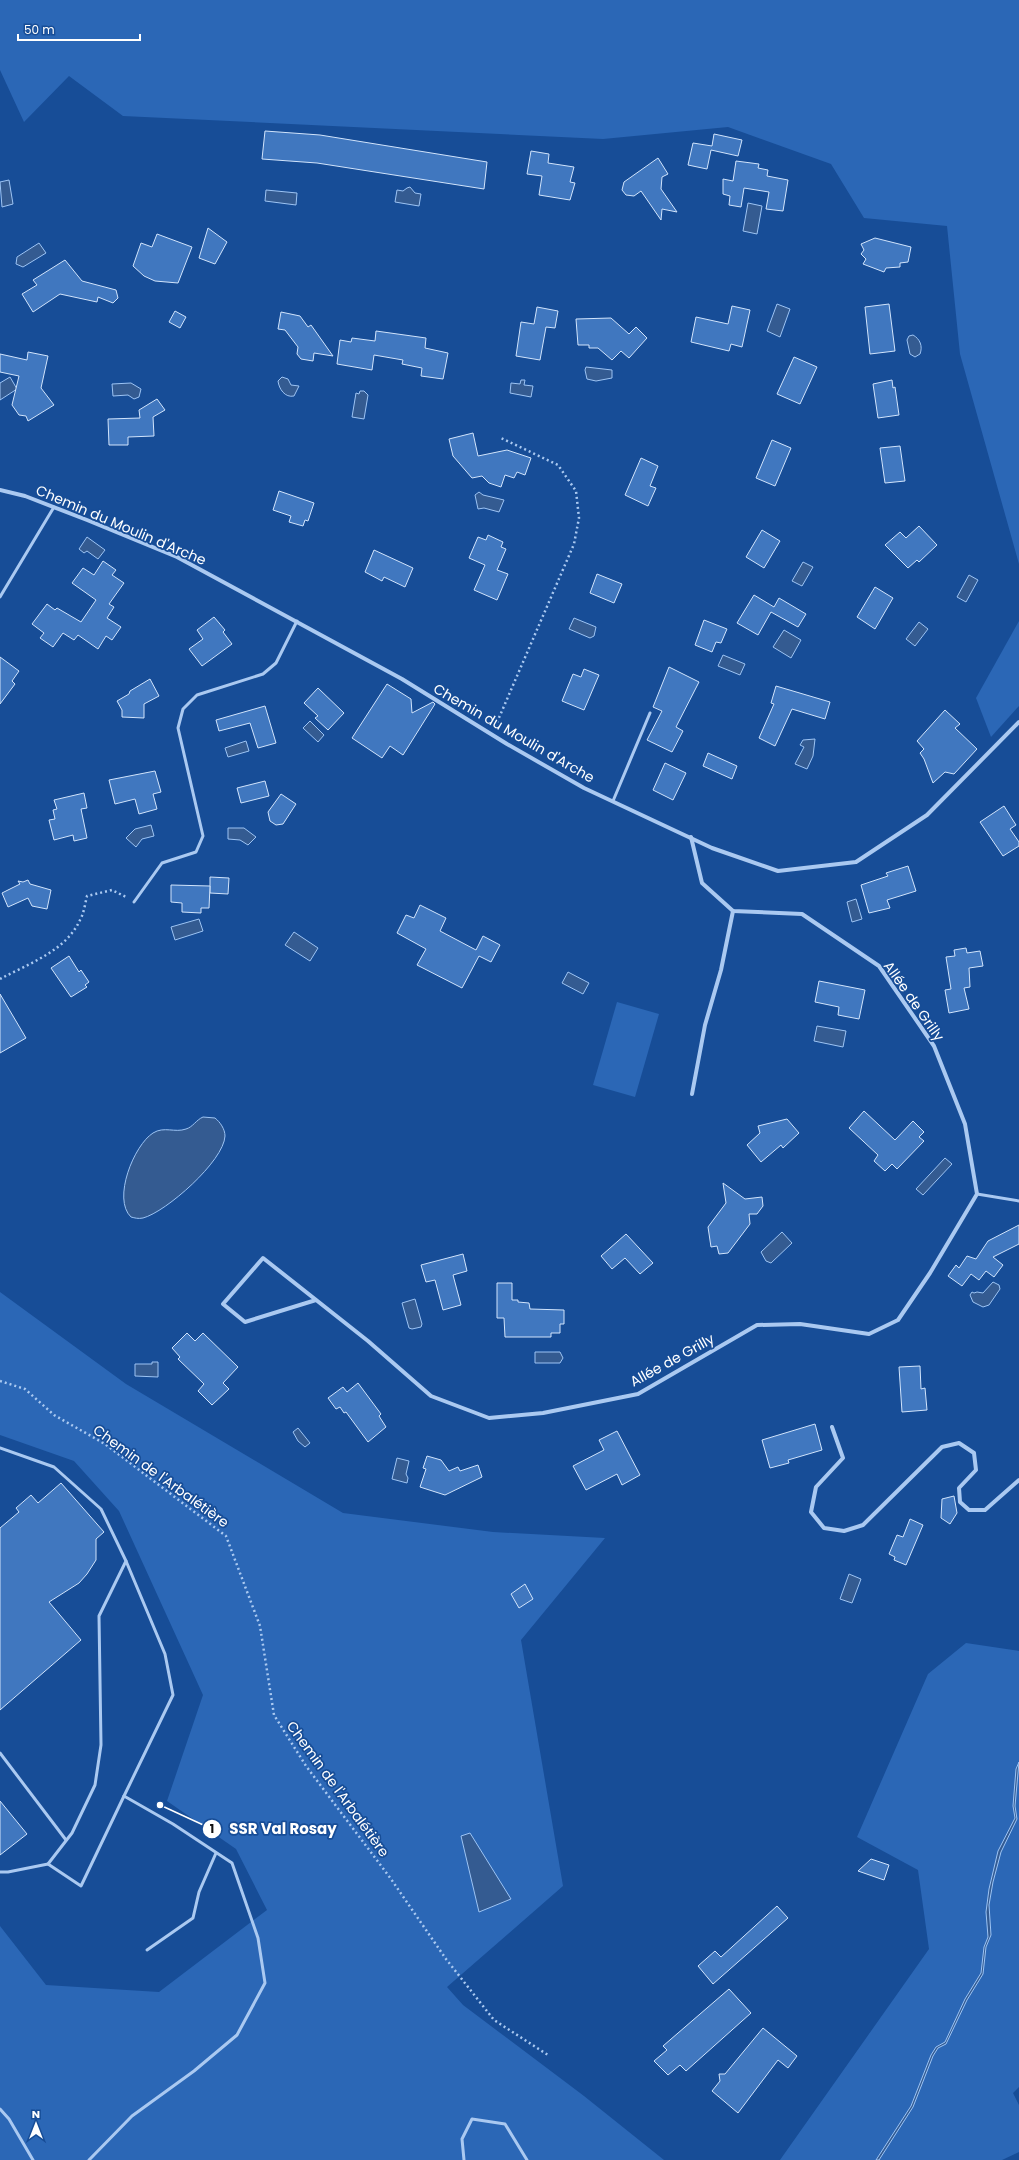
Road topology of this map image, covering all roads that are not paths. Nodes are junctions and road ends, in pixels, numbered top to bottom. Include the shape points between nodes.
1 (0, 490) edge
2 (54, 507) junction
3 (0, 597) edge
4 (297, 621) junction
5 (650, 713) dead end
6 (1019, 722) edge
7 (613, 801) junction
8 (690, 837) junction
9 (134, 902) road end
10 (733, 911) junction
11 (692, 1094) dead end
12 (977, 1194) junction
13 (1019, 1201) edge
14 (316, 1300) junction
15 (832, 1426) dead end
16 (0, 1448) edge
17 (1019, 1480) edge
18 (126, 1561) junction
19 (0, 1753) edge
20 (124, 1796) junction
21 (66, 1840) junction
22 (216, 1853) junction
23 (48, 1864) junction
24 (0, 1872) edge
25 (147, 1950) dead end
26 (0, 2110) edge
27 (33, 2160) edge
28 (88, 2160) edge
29 (464, 2160) edge
30 (527, 2160) edge

1 - 2 street, Chemin du Moulin d'Arche
2 - 3 lane
2 - 4 street, Chemin du Moulin d'Arche via 177,557
4 - 7 street, Chemin du Moulin d'Arche via 402,679 549,769
4 - 9 lane via 276,663 263,674 197,695 183,709 178,728 203,836 196,852 162,863
5 - 7 lane
6 - 8 street, Chemin du Moulin d'Arche via 927,815 856,862 778,871 728,855
7 - 8 street, Chemin du Moulin d'Arche
8 - 10 street via 702,883
10 - 11 street via 721,970 705,1025
10 - 12 street, Allée de Grilly via 802,914 879,966 934,1046 965,1124
12 - 13 lane
12 - 14 street, Allée de Grilly via 930,1273 898,1320 869,1334 800,1324 757,1325 638,1394 543,1413 488,1418 431,1396
14 - 14 street, Allée de Grilly via 263,1258 223,1304 244,1322
15 - 17 street via 843,1458 816,1488 811,1512 824,1528 844,1531 863,1525 942,1447 959,1443 974,1452 976,1470 959,1488 960,1502 969,1510 985,1510
16 - 18 lane via 54,1467 101,1509
18 - 20 lane via 165,1654 174,1695
18 - 21 lane via 99,1616 101,1745 95,1785
19 - 21 lane
20 - 22 lane via 174,1824
20 - 23 lane via 81,1886
21 - 23 lane
22 - 25 lane via 199,1892 193,1918
22 - 28 lane via 232,1863 258,1938 265,1983 237,2035 194,2071 132,2116
23 - 24 lane
26 - 27 lane via 9,2119
29 - 30 lane via 462,2139 472,2119 505,2124

